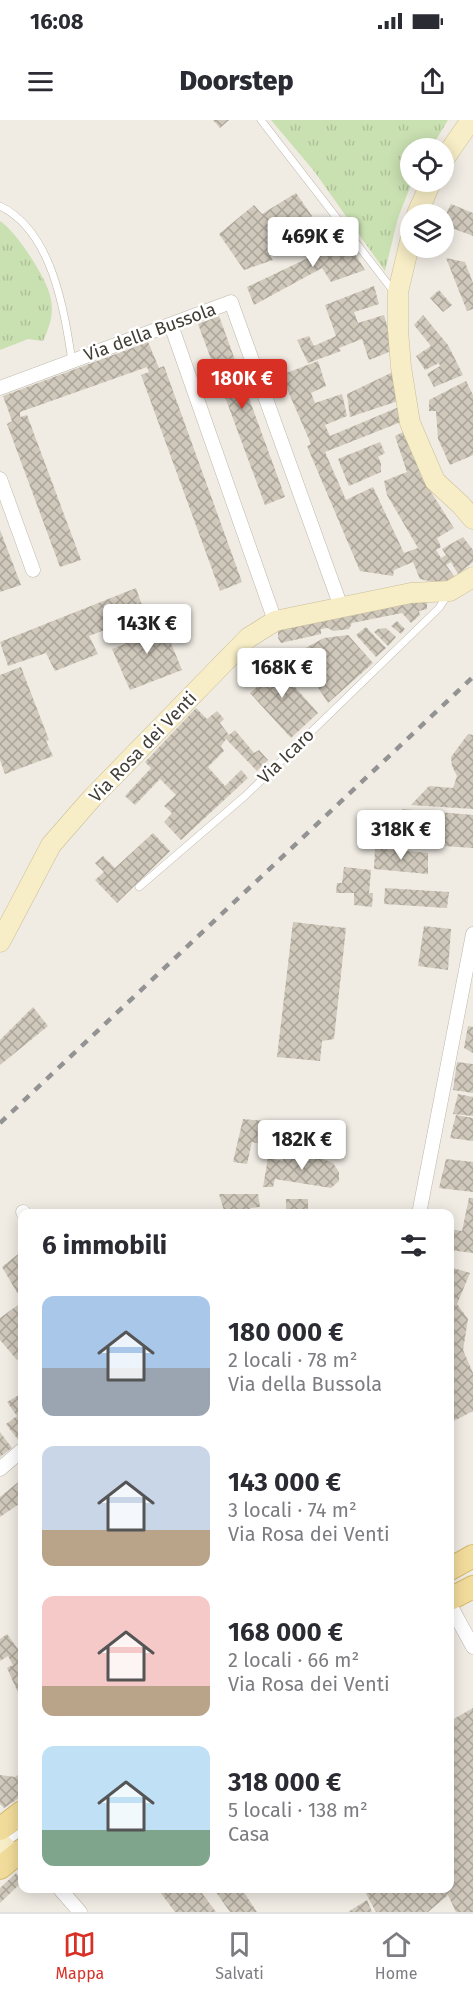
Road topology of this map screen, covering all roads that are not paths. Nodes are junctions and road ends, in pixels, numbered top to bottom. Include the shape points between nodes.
1 (261, 120) edge
2 (471, 120) edge
3 (454, 145) edge
4 (0, 206) edge
5 (406, 258) edge
6 (398, 292) junction
7 (171, 325) junction
8 (72, 361) junction
9 (0, 388) edge
10 (0, 478) edge
11 (473, 519) edge
12 (33, 570) dead end
13 (473, 577) edge
14 (450, 591) junction
15 (341, 607) junction
16 (275, 621) junction
17 (139, 887) dead end
18 (473, 934) edge
19 (0, 942) edge
20 (420, 1209) edge
21 (18, 1453) edge
22 (0, 1469) edge
23 (473, 1556) edge
24 (454, 1567) edge
25 (473, 1587) edge
26 (454, 1597) edge
27 (454, 1612) edge
28 (473, 1647) edge
29 (18, 1823) edge
30 (18, 1837) edge
31 (8, 1851) edge
32 (63, 1893) edge
33 (80, 1912) edge

1 - 6 lane
2 - 3 street
4 - 8 lane via 15,213 52,271 65,314
5 - 6 street
6 - 11 street via 401,367 410,423 435,482
7 - 8 street, Via della Bussola
7 - 15 street, Via della Bussola via 231,302
7 - 16 street
8 - 9 street, Via della Bussola
10 - 12 street
13 - 14 street, Via Rosa dei Venti
14 - 15 street, Via Rosa dei Venti via 411,593
14 - 17 lane, Via Icaro via 439,608 245,796
15 - 16 street, Via Rosa dei Venti
16 - 19 street, Via Rosa dei Venti via 248,638 92,798 51,846
18 - 20 street
21 - 22 street
23 - 24 main road
25 - 26 main road
27 - 28 street
29 - 31 main road
30 - 31 lane
32 - 33 street

